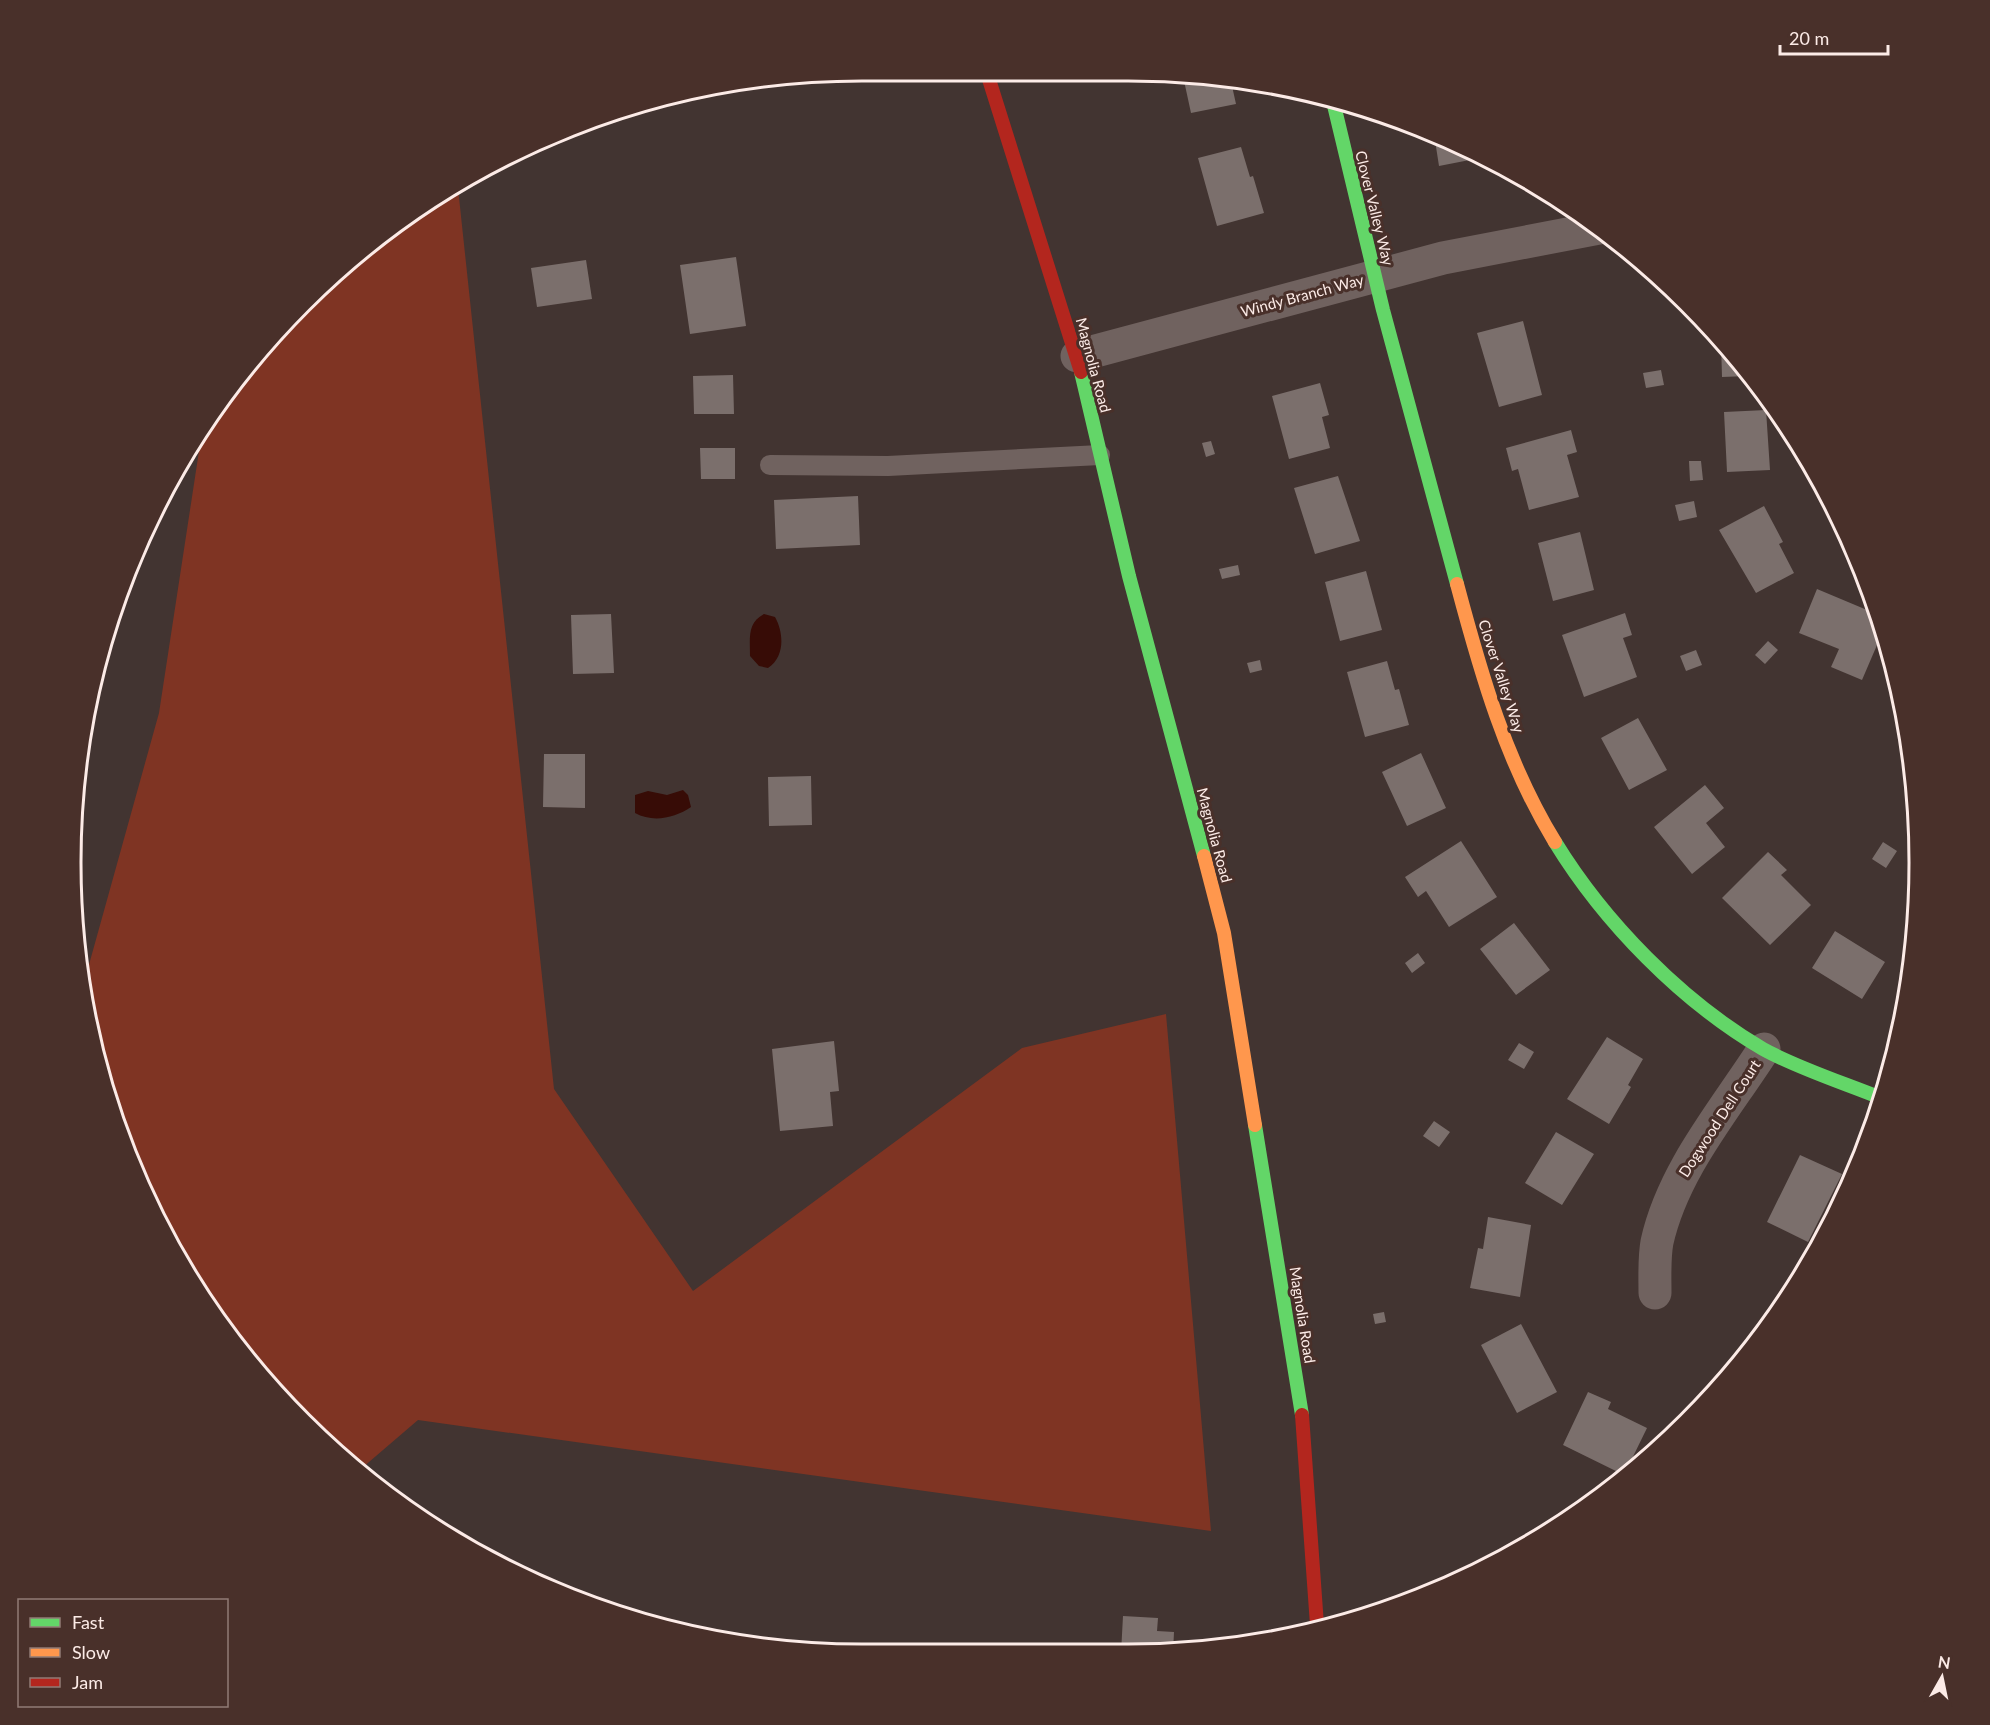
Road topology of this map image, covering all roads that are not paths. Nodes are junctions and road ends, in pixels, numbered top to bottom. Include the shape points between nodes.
1 (990, 81) edge
2 (1334, 109) edge
3 (1586, 230) edge
4 (1375, 275) junction
5 (1077, 356) junction
6 (1100, 454) junction
7 (770, 465) dead end
8 (1764, 1049) junction
9 (1873, 1095) edge
10 (1655, 1293) dead end
11 (1317, 1620) edge

1 - 5 main road, Magnolia Road
2 - 4 main road, Clover Valley Way
3 - 4 street, Windy Branch Way via 1496,246
4 - 5 street, Windy Branch Way
4 - 8 main road, Clover Valley Way via 1483,682 1506,745 1539,815 1575,874 1617,925 1683,992
5 - 6 main road, Magnolia Road
6 - 7 lane via 888,466
6 - 11 main road, Magnolia Road via 1224,933 1302,1416
8 - 9 main road, Clover Valley Way
8 - 10 street, Dogwood Dell Court via 1682,1175 1665,1213 1657,1245

